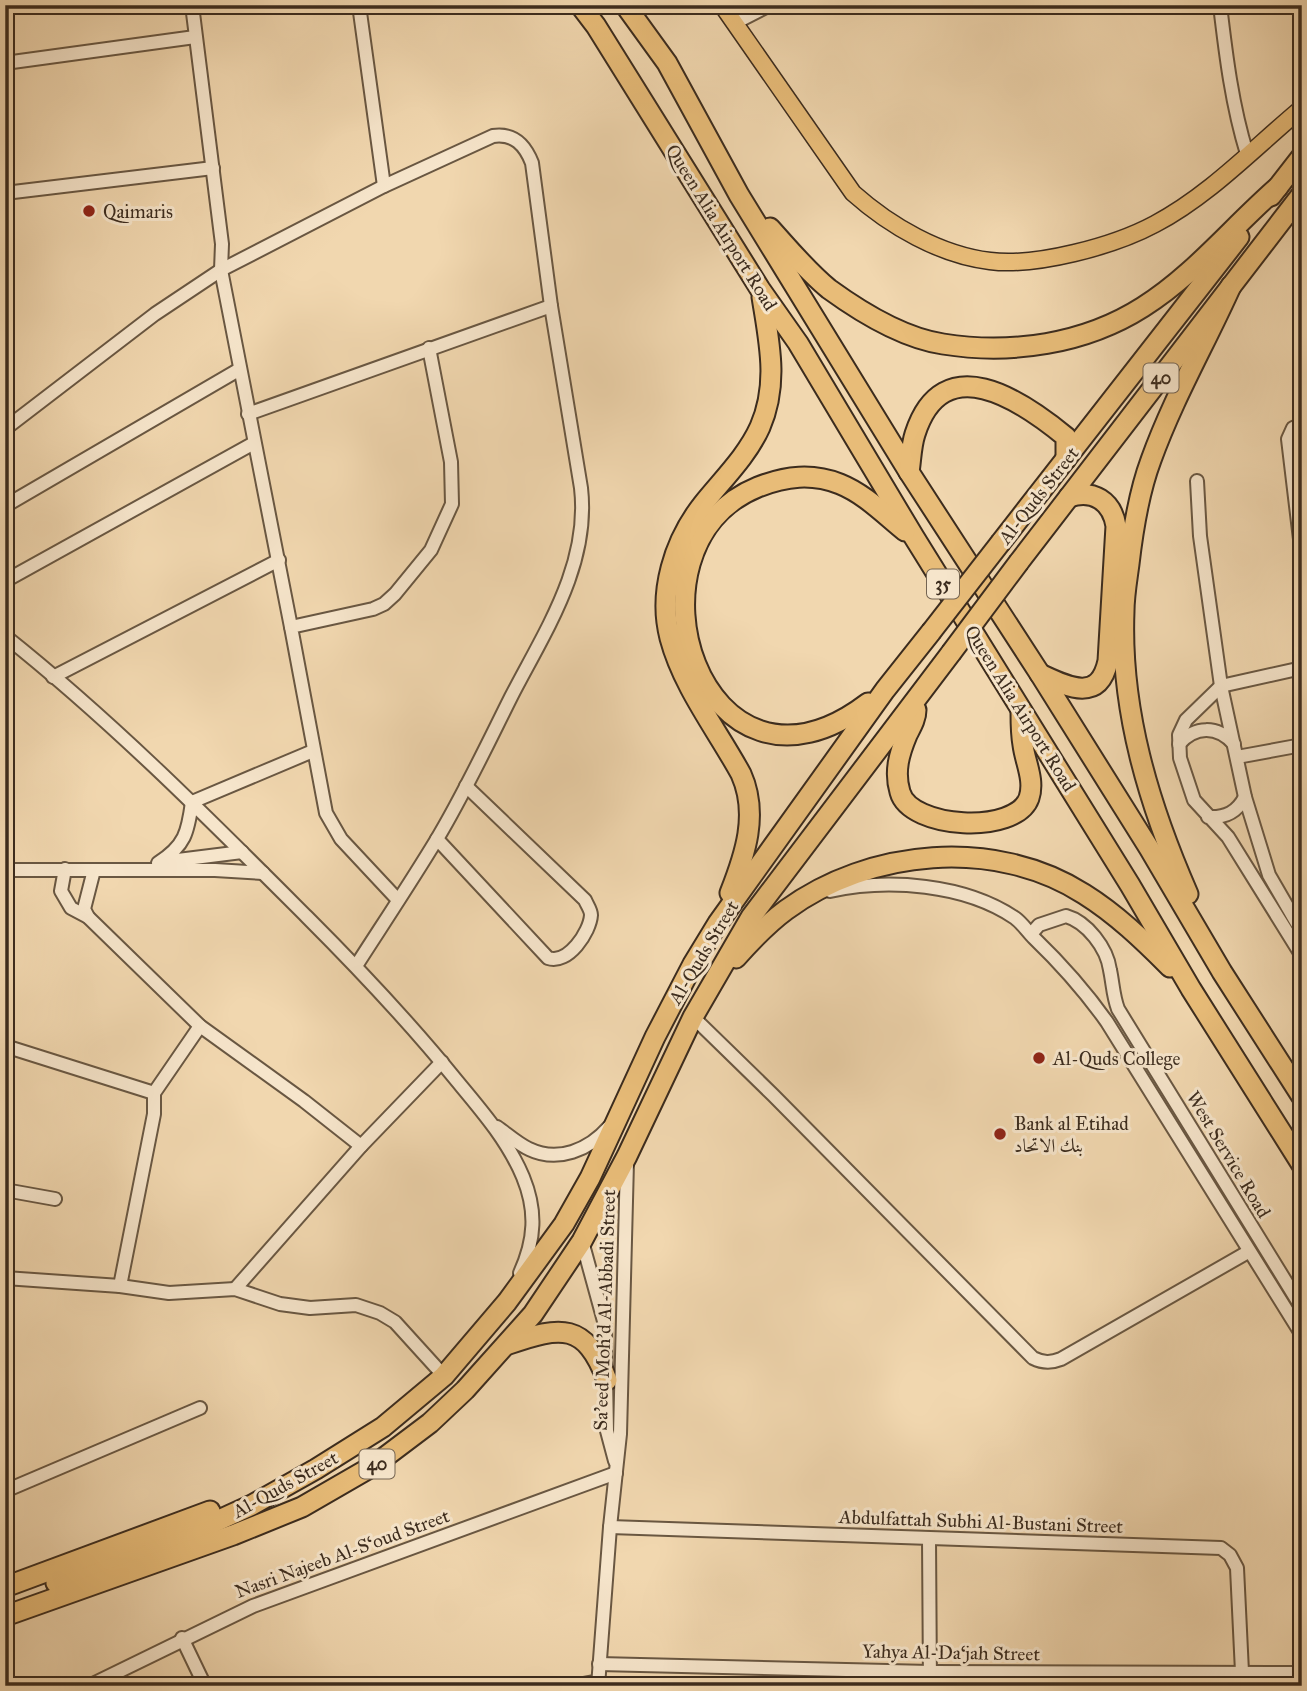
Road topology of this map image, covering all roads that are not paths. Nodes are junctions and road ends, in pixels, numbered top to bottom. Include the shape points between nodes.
1 (192, 5) edge
2 (359, 5) edge
3 (580, 5) edge
4 (625, 5) edge
5 (722, 5) edge
6 (770, 5) edge
7 (1220, 5) edge
8 (735, 23) junction
9 (195, 37) junction
10 (5, 63) edge
11 (1302, 108) edge
12 (1247, 154) junction
13 (1302, 156) edge
14 (213, 168) junction
15 (384, 186) junction
16 (1278, 187) junction
17 (5, 193) edge
18 (1302, 194) edge
19 (739, 195) junction
20 (221, 270) junction
21 (1231, 286) junction
22 (760, 289) junction
23 (551, 306) junction
24 (429, 348) junction
25 (240, 369) junction
26 (248, 414) junction
27 (7, 423) edge
28 (1302, 424) edge
29 (254, 443) junction
30 (1066, 458) junction
31 (909, 472) junction
32 (1197, 481) dead end
33 (1069, 497) junction
34 (5, 506) edge
35 (914, 537) junction
36 (1302, 556) edge
37 (279, 561) junction
38 (5, 581) edge
39 (291, 627) junction
40 (5, 636) edge
41 (1302, 668) edge
42 (1040, 674) junction
43 (54, 677) junction
44 (1221, 686) junction
45 (885, 690) junction
46 (914, 704) junction
47 (1020, 708) junction
48 (1179, 744) junction
49 (1302, 745) edge
50 (1235, 750) junction
51 (313, 751) junction
52 (466, 786) junction
53 (1245, 797) junction
54 (192, 802) junction
55 (1208, 817) junction
56 (437, 839) junction
57 (242, 852) junction
58 (158, 863) junction
59 (65, 869) junction
60 (5, 870) edge
61 (94, 870) junction
62 (135, 870) junction
63 (263, 873) junction
64 (806, 897) junction
65 (398, 900) junction
66 (88, 917) junction
67 (718, 923) junction
68 (1302, 932) edge
69 (1031, 934) junction
70 (1302, 956) edge
71 (356, 966) junction
72 (1222, 972) junction
73 (711, 985) junction
74 (1191, 989) junction
75 (693, 1017) junction
76 (200, 1026) junction
77 (5, 1046) edge
78 (442, 1062) junction
79 (1169, 1092) junction
80 (155, 1093) junction
81 (1302, 1097) edge
82 (1158, 1102) junction
83 (624, 1108) junction
84 (491, 1122) junction
85 (361, 1146) junction
86 (627, 1156) junction
87 (1302, 1165) edge
88 (5, 1190) edge
89 (55, 1199) dead end
90 (564, 1224) junction
91 (582, 1241) junction
92 (1248, 1252) junction
93 (5, 1278) edge
94 (120, 1286) junction
95 (235, 1289) junction
96 (507, 1303) junction
97 (1302, 1308) edge
98 (1302, 1335) edge
99 (508, 1344) junction
100 (444, 1376) junction
101 (607, 1380) junction
102 (200, 1408) dead end
103 (356, 1443) junction
104 (373, 1466) junction
105 (616, 1469) junction
106 (5, 1491) edge
107 (252, 1505) junction
108 (610, 1527) junction
109 (929, 1539) junction
110 (5, 1587) edge
111 (5, 1602) edge
112 (5, 1616) edge
113 (182, 1638) junction
114 (599, 1664) junction
115 (1242, 1672) junction
116 (1302, 1673) edge
117 (930, 1679) edge
118 (598, 1684) edge
119 (89, 1686) edge
120 (205, 1686) edge
121 (572, 1686) edge

1 - 9 street
2 - 15 street
3 - 22 highway, Queen Alia Airport Road / 35
4 - 19 highway, Queen Alia Airport Road / 35 via 667,63
5 - 8 main road
6 - 8 street
7 - 12 street via 1237,122
8 - 12 main road via 853,193 893,224 949,251 991,261 1035,260 1107,244 1156,224 1200,195
9 - 10 street
9 - 14 street
11 - 12 main road
13 - 16 highway, Al-Quds Street / 40
14 - 17 street
14 - 20 street
15 - 20 street
15 - 23 street via 493,136 515,138 532,163
16 - 19 highway via 1194,267 1143,307 1099,330 1065,340 1001,348 942,344 883,323 812,274
16 - 30 highway, Al-Quds Street / 40
18 - 21 highway, Al-Quds Street / 40
19 - 31 highway, Queen Alia Airport Road / 35
20 - 25 street
20 - 27 street
21 - 33 highway, Al-Quds Street / 40
21 - 72 highway via 1178,391 1150,462 1132,532 1124,610 1137,750 1156,816
22 - 35 highway, Queen Alia Airport Road / 35 via 798,343
22 - 67 highway via 772,358 767,406 750,446 687,528 667,585 670,636 679,664 748,793 748,836
23 - 24 street
23 - 52 street via 584,512 579,547 567,589
24 - 26 street
24 - 39 street via 451,462 453,494 446,520 431,550 384,604
25 - 26 street
25 - 34 street
26 - 29 street
28 - 36 street via 1293,428 1288,439
29 - 37 street
29 - 38 street
30 - 31 highway via 1066,437 1031,409 1000,393 957,387 936,401 921,420
30 - 45 highway, Al-Quds Street / 40, bridge
31 - 42 highway, Queen Alia Airport Road / 35
32 - 44 street
33 - 42 highway via 1090,494 1101,498 1114,515 1108,661 1106,672 1088,688 1076,689
33 - 46 highway, Al-Quds Street / 40, bridge
35 - 45 highway via 841,485 809,476 790,477 730,502 706,530 688,573 685,624 692,656 714,696 737,720 777,735 811,734 850,717
35 - 47 highway, Queen Alia Airport Road / 35
37 - 39 street
37 - 43 street
39 - 51 street
40 - 43 street
41 - 44 street
42 - 72 highway, Queen Alia Airport Road / 35
43 - 54 street
44 - 48 street via 1186,720
44 - 50 street
45 - 67 highway, Al-Quds Street / 40
46 - 47 highway via 916,716 897,767 900,795 915,811 930,818 975,823 1004,820 1029,800
46 - 73 highway, Al-Quds Street / 40 via 751,917
47 - 74 highway, Queen Alia Airport Road / 35
48 - 50 street via 1193,732 1211,730 1220,732
48 - 55 street via 1194,800
49 - 50 street
50 - 53 street
51 - 54 street
51 - 65 street via 332,826
52 - 56 street
52 - 56 street via 584,900 590,919 573,951 559,960 548,958
53 - 55 street via 1231,814
53 - 68 street via 1269,875
54 - 57 street
54 - 58 street via 189,826 180,844
55 - 70 street via 1228,837
56 - 65 street
57 - 58 street
57 - 63 street
58 - 62 street
59 - 60 street
59 - 61 street
59 - 66 street via 62,897
61 - 62 street
61 - 66 street via 84,909
62 - 63 street
63 - 71 street
64 - 69 street, West Service Road via 861,886 933,889 998,909 1017,919
64 - 73 highway via 767,925
64 - 74 highway via 840,879 895,862 958,858 1022,867 1083,893 1114,915
65 - 71 street
66 - 76 street
67 - 83 highway, Al-Quds Street / 40 via 692,964
69 - 79 street, West Service Road via 1039,925 1066,916 1088,929 1108,962 1118,1009
69 - 82 street, West Service Road via 1087,995
71 - 78 street
72 - 81 highway, Queen Alia Airport Road / 35
73 - 75 highway, Al-Quds Street / 40
74 - 87 highway, Queen Alia Airport Road / 35
75 - 86 highway, Al-Quds Street / 40
75 - 92 street via 1039,1361 1061,1359
76 - 80 street
76 - 85 street
77 - 80 street
78 - 84 street
78 - 85 street
79 - 82 street
79 - 97 street, West Service Road
80 - 94 street
82 - 92 street, West Service Road
83 - 84 street via 600,1137 574,1152 557,1155 531,1151
83 - 90 highway, Al-Quds Street / 40
84 - 96 street via 523,1177 533,1213 531,1246
85 - 95 street
86 - 91 highway, Al-Quds Street / 40
86 - 105 street, Sa'eed Moh'd Al-Abbadi Street
88 - 89 street
90 - 91 highway
90 - 96 highway, Al-Quds Street / 40
91 - 99 highway, Al-Quds Street / 40
91 - 101 street, Sa'eed Moh'd Al-Abbadi Street via 605,1325
92 - 98 street, West Service Road
93 - 94 street
94 - 95 street via 169,1293
95 - 100 street via 280,1304 356,1306 380,1313 395,1322
96 - 100 highway, Al-Quds Street / 40
99 - 101 highway via 548,1332 566,1332 594,1350
99 - 104 highway, Al-Quds Street / 40 via 430,1423
100 - 103 highway, Al-Quds Street / 40 via 383,1427
101 - 105 street, Sa'eed Moh'd Al-Abbadi Street via 607,1431
102 - 106 street
103 - 104 highway via 357,1460
103 - 107 highway, Al-Quds Street / 40
104 - 112 highway, Al-Quds Street / 40 via 275,1519
105 - 108 street, Sa'eed Moh'd Al-Abbadi Street
105 - 113 street, Nasri Najeeb Al-S‘oud Street via 253,1606
107 - 110 highway via 226,1505
107 - 111 highway, Al-Quds Street / 40
108 - 109 street, Abdulfattah Subhi Al-Bustani Street
108 - 114 street, Sa'eed Moh'd Al-Abbadi Street
109 - 115 street, Abdulfattah Subhi Al-Bustani Street via 1221,1548 1237,1567
109 - 117 street
113 - 119 street, Nasri Najeeb Al-S‘oud Street
113 - 120 street
114 - 117 street, Yahya Al-Da‘jah Street
114 - 118 street, Sa'eed Moh'd Al-Abbadi Street
115 - 116 street, Yahya Al-Da‘jah Street
115 - 117 street, Yahya Al-Da‘jah Street
118 - 121 street

